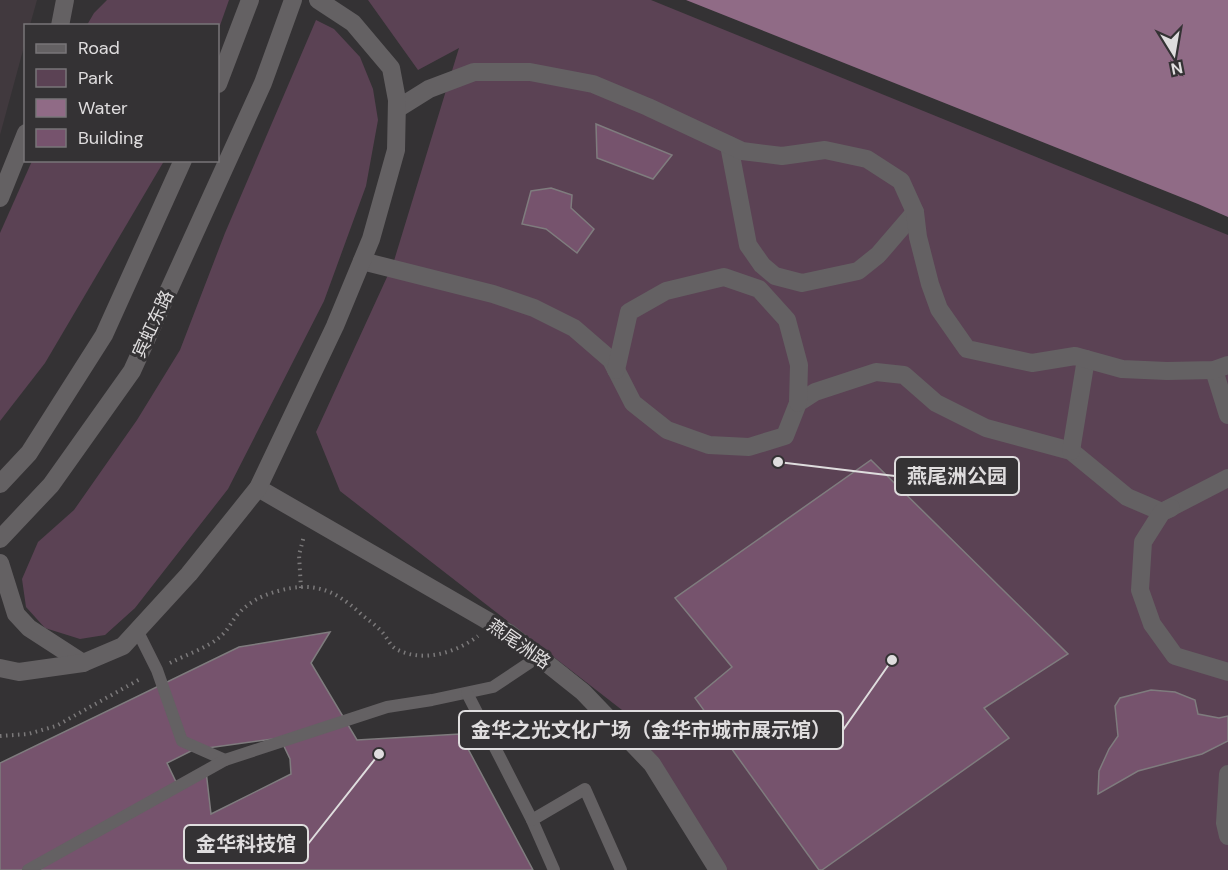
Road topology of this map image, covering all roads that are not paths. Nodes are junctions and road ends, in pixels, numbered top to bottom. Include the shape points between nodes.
1 (65, 0) edge
2 (250, 0) edge
3 (293, 0) edge
4 (318, 0) edge
5 (60, 24) edge
6 (219, 82) edge
7 (397, 109) junction
8 (24, 138) edge
9 (729, 145) junction
10 (182, 162) edge
11 (0, 198) edge
12 (915, 212) junction
13 (362, 261) junction
14 (1086, 359) junction
15 (1221, 367) edge
16 (616, 370) junction
17 (798, 403) junction
18 (1228, 415) edge
19 (1071, 451) junction
20 (1228, 478) edge
21 (0, 484) edge
22 (1228, 485) edge
23 (258, 488) junction
24 (1162, 512) junction
25 (0, 539) edge
26 (0, 563) edge
27 (137, 630) junction
28 (532, 661) dead end
29 (83, 663) junction
30 (0, 668) edge
31 (1228, 672) edge
32 (467, 693) junction
33 (225, 760) junction
34 (1228, 774) edge
35 (532, 820) junction
36 (1228, 836) edge
37 (28, 870) edge
38 (554, 870) edge
39 (621, 870) edge
40 (718, 870) edge

1 - 5 street
2 - 6 street
3 - 25 street, 宾虹东路 via 263,83 132,371 51,485
4 - 7 street via 352,23 391,68
7 - 9 street via 429,88 474,72 530,72 593,84
7 - 13 street via 396,150
8 - 11 street
9 - 12 street via 742,151 782,156 825,150 867,159 901,181
9 - 12 street via 748,245 775,276 802,283 858,271 878,255
10 - 21 street via 104,335 28,453
12 - 14 street via 918,237 939,309 967,349 1032,363 1075,356
13 - 16 street via 534,308 574,328 611,360
13 - 23 street
14 - 15 street via 1122,369
14 - 19 street
15 - 18 street
16 - 17 street via 633,403 650,417 667,430 709,445 749,447 785,436
16 - 17 street via 629,312 666,291 724,277 759,289 787,320 799,365
17 - 19 street via 815,392 876,372 904,375 936,403 986,428
19 - 24 street via 1127,497
20 - 24 street
22 - 24 street
23 - 27 street via 189,574
23 - 40 street, 燕尾洲路 via 509,633 583,692 652,764
24 - 31 street via 1143,542 1140,590 1152,624 1175,656
26 - 29 street via 16,614 29,628
27 - 29 street via 123,646
27 - 33 lane via 157,670 182,741
28 - 32 lane via 494,687
29 - 30 street via 19,672
32 - 33 lane via 387,707
32 - 35 lane
33 - 37 lane
34 - 36 street
35 - 38 lane
35 - 39 lane via 585,789

